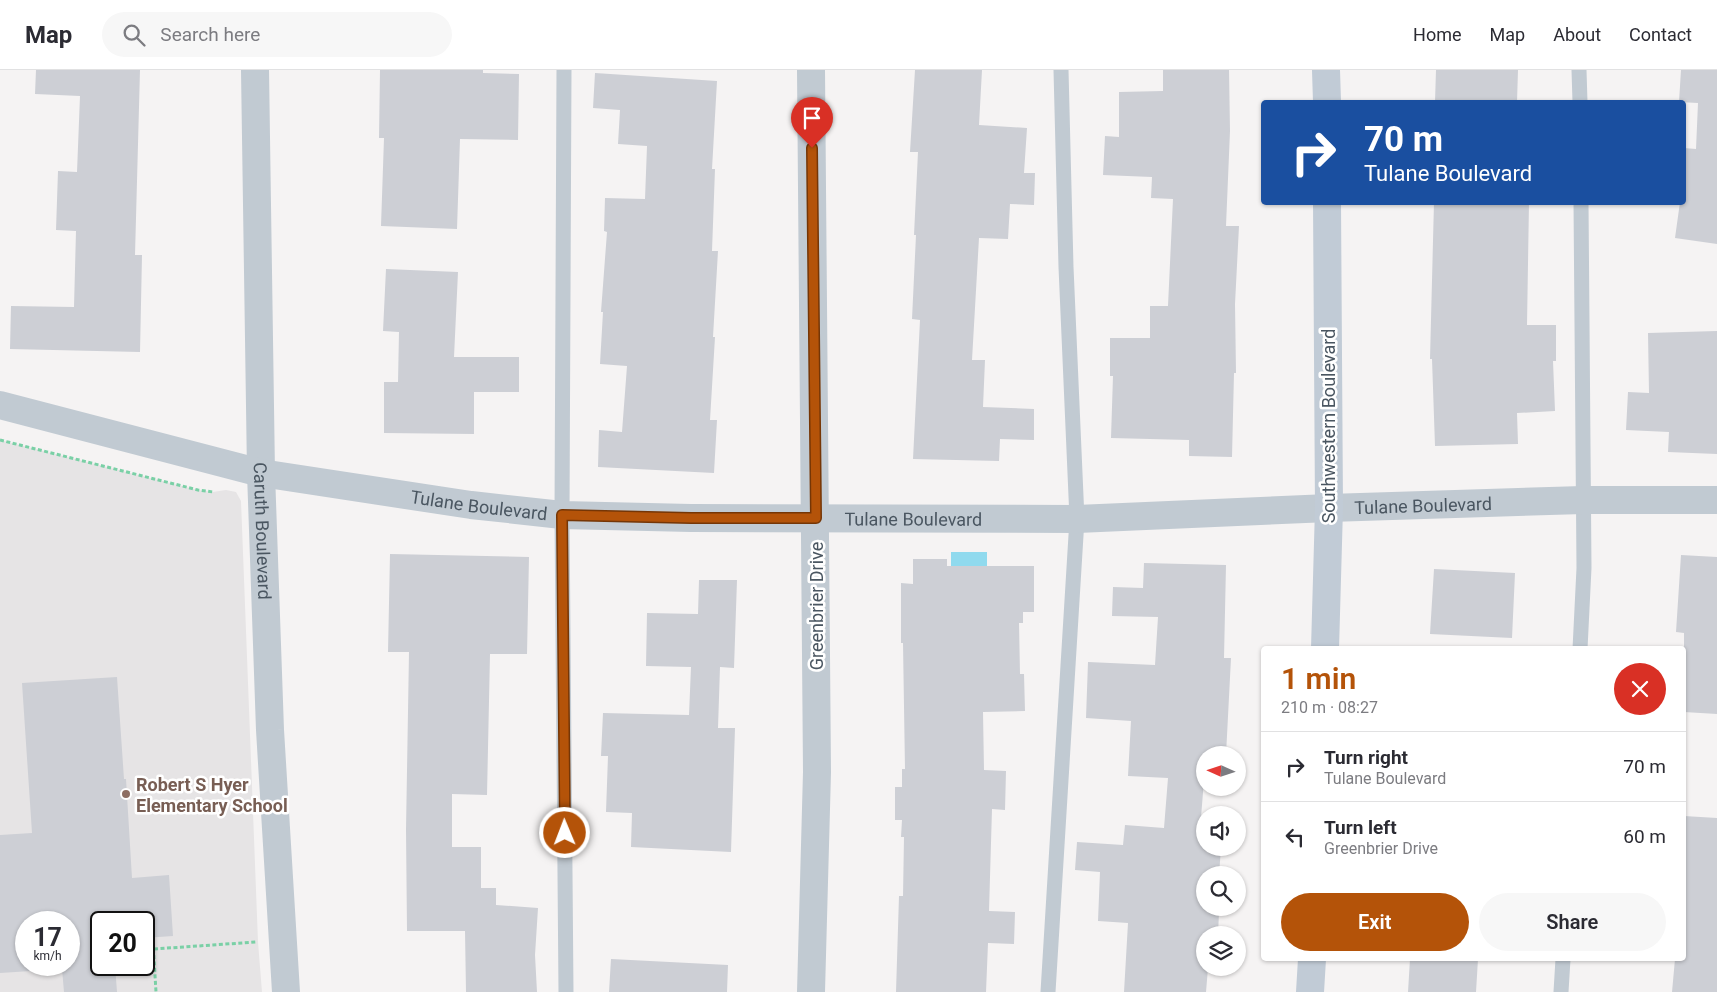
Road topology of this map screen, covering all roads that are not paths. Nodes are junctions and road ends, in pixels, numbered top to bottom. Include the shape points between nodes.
1 (255, 70) edge
2 (564, 70) edge
3 (811, 70) edge
4 (1061, 70) edge
5 (1326, 70) edge
6 (1579, 70) edge
7 (1327, 100) edge
8 (1580, 100) edge
9 (1327, 205) edge
10 (1581, 205) edge
11 (0, 406) edge
12 (261, 473) junction
13 (1583, 500) junction
14 (1717, 500) edge
15 (1329, 508) junction
16 (562, 515) junction
17 (816, 518) junction
18 (1077, 519) junction
19 (1325, 646) edge
20 (1580, 646) edge
21 (1312, 961) edge
22 (1563, 961) edge
23 (286, 992) edge
24 (566, 992) edge
25 (811, 992) edge
26 (1048, 992) edge
27 (1310, 992) edge
28 (1561, 992) edge

1 - 12 street, Caruth Boulevard
2 - 16 lane
3 - 17 street, Greenbrier Drive
4 - 18 lane
5 - 7 street
6 - 8 lane
9 - 15 street, Southwestern Boulevard
10 - 13 lane
11 - 12 street, Tulane Boulevard
12 - 16 street, Tulane Boulevard
12 - 23 street, Caruth Boulevard via 270,730
13 - 14 street, Tulane Boulevard
13 - 15 street, Tulane Boulevard
13 - 20 lane
15 - 18 street, Tulane Boulevard
15 - 19 street, Southwestern Boulevard
16 - 17 street, Tulane Boulevard
16 - 24 lane
17 - 18 street, Tulane Boulevard
17 - 25 street, Greenbrier Drive via 817,772
18 - 26 lane
21 - 27 street
22 - 28 lane

